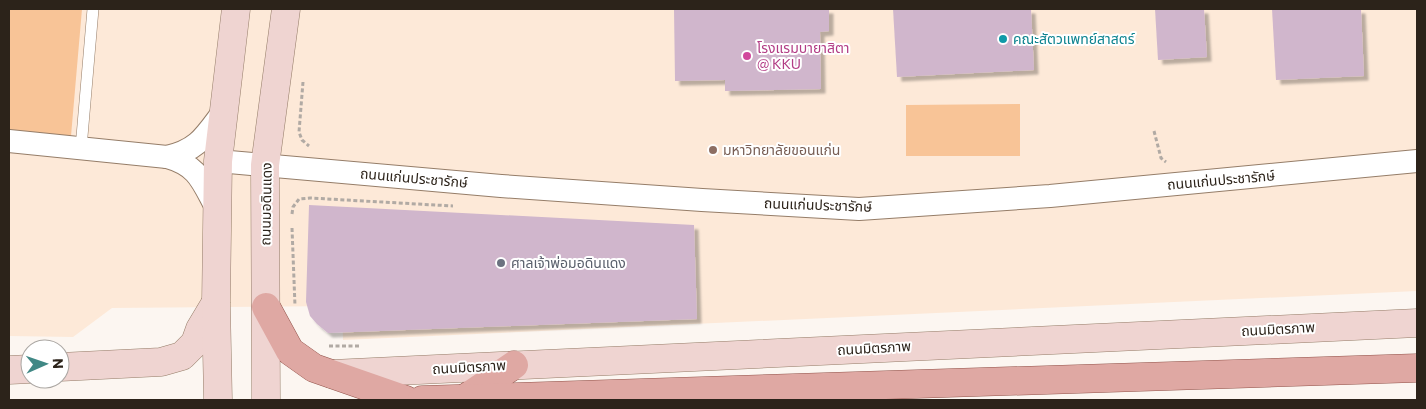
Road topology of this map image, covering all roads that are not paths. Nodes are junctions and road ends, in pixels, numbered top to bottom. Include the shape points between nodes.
1 (93, 9) edge
2 (236, 9) edge
3 (286, 9) edge
4 (224, 112) junction
5 (9, 141) edge
6 (81, 148) junction
7 (167, 157) junction
8 (218, 161) junction
9 (1417, 162) edge
10 (265, 165) junction
11 (217, 209) junction
12 (216, 303) junction
13 (266, 307) junction
14 (1417, 322) edge
15 (514, 365) junction
16 (70, 367) edge
17 (1417, 368) edge
18 (331, 374) junction
19 (464, 399) junction
20 (218, 400) edge
21 (266, 400) edge
22 (406, 400) edge
23 (422, 400) edge

1 - 6 lane
2 - 4 main road
3 - 10 main road, ถนนมอดินแดง
4 - 7 street via 191,149
4 - 8 main road
5 - 6 street
6 - 7 street
7 - 11 street via 179,160 194,170
8 - 10 street, ถนนแก่นประชารักษ์
8 - 11 main road
9 - 10 street, ถนนแก่นประชารักษ์ via 1050,196 859,209 500,186
10 - 13 main road, ถนนมอดินแดง
11 - 12 main road
12 - 16 main road via 195,343 182,356 161,362
12 - 20 main road
13 - 18 main road via 290,351 314,368
13 - 21 main road, ถนนมอดินแดง
14 - 15 main road, ถนนมิตรภาพ
15 - 18 main road, ถนนมิตรภาพ
15 - 19 main road
17 - 19 main road
18 - 22 main road
19 - 23 main road

